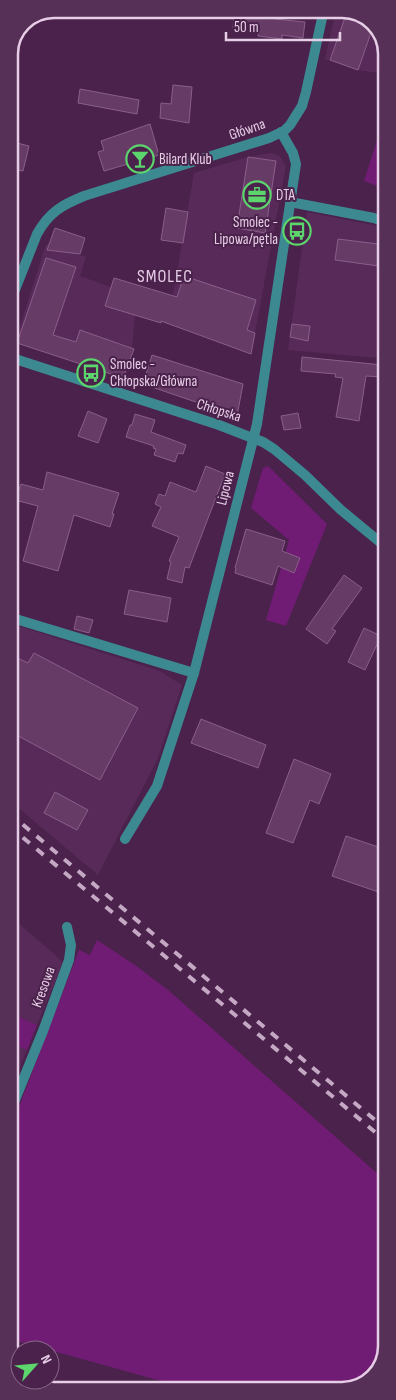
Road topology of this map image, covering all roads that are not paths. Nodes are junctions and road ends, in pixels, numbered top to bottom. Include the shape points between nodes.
1 (322, 18) edge
2 (282, 132) junction
3 (290, 202) junction
4 (378, 220) edge
5 (18, 282) edge
6 (18, 360) edge
7 (253, 437) junction
8 (378, 541) edge
9 (18, 620) edge
10 (194, 673) junction
11 (125, 839) dead end
12 (67, 927) dead end
13 (18, 1092) edge

1 - 2 street, Główna via 302,106
2 - 3 street, Lipowa via 296,164
2 - 5 street, Główna via 84,196 56,209 42,224
3 - 4 street
3 - 7 street, Lipowa
6 - 7 street, Chłopska
7 - 8 street, Chłopska via 274,449
7 - 10 street, Lipowa
9 - 10 street
10 - 11 street, Lipowa via 157,786
12 - 13 street, Kresowa via 71,945 69,960

